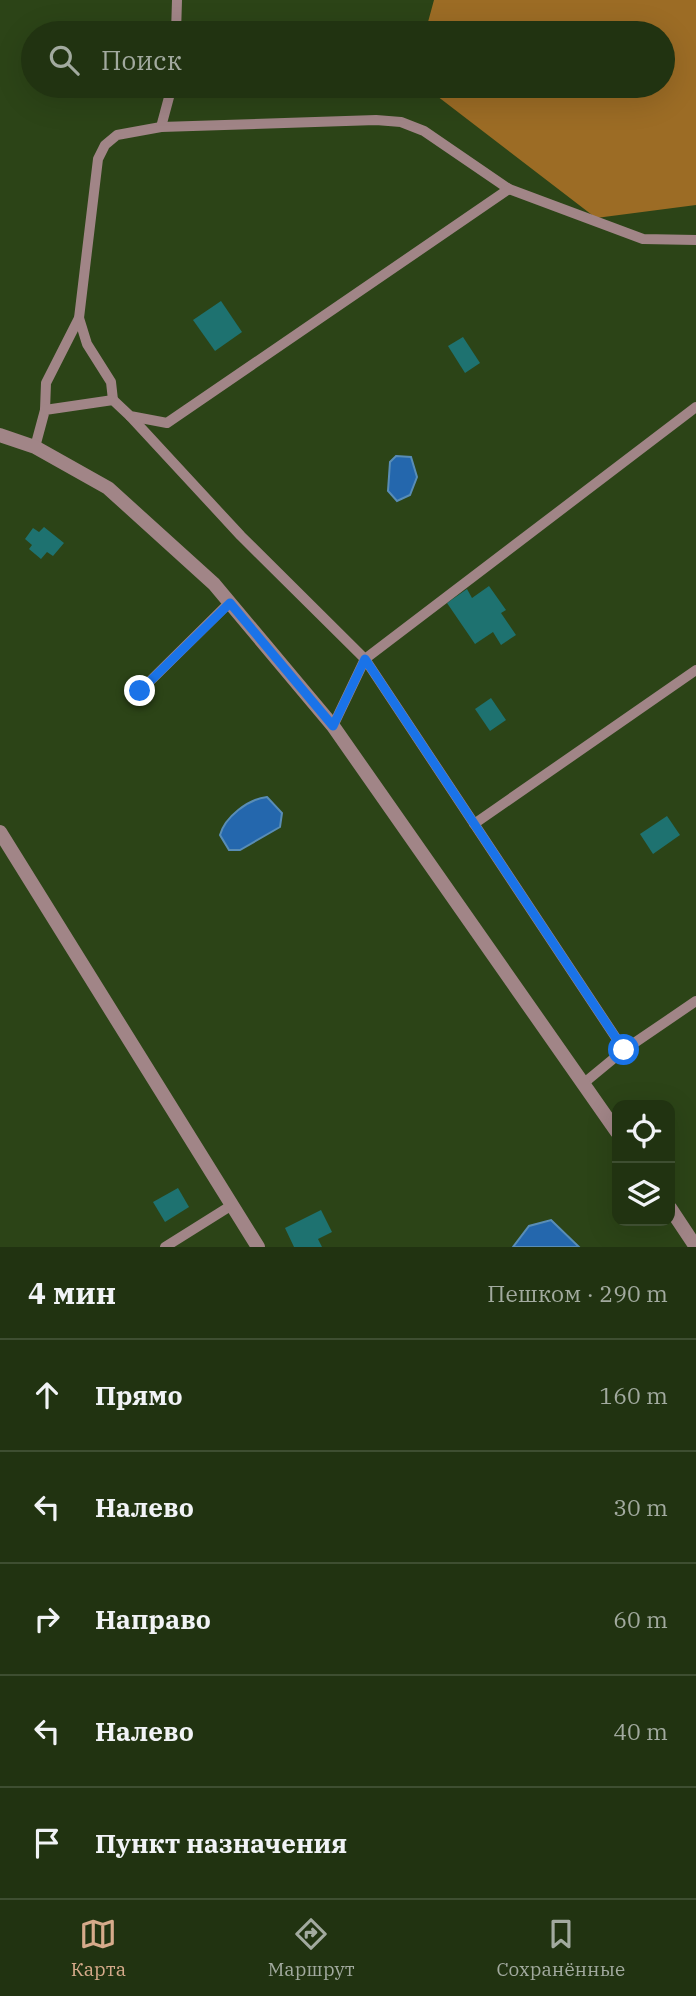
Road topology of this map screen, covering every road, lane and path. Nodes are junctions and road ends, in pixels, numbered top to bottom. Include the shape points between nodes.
1 (177, 0) edge
2 (176, 21) edge
3 (169, 98) edge
4 (161, 127) junction
5 (509, 189) junction
6 (696, 240) edge
7 (79, 317) junction
8 (113, 400) junction
9 (696, 407) edge
10 (45, 410) junction
11 (130, 415) junction
12 (0, 435) edge
13 (34, 447) junction
14 (230, 603) junction
15 (365, 659) junction
16 (696, 670) edge
17 (140, 691) dead end
18 (333, 726) junction
19 (474, 824) junction
20 (0, 832) edge
21 (696, 1000) edge
22 (624, 1050) junction
23 (584, 1083) junction
24 (612, 1125) edge
25 (232, 1205) junction
26 (675, 1215) edge
27 (694, 1240) edge
28 (166, 1247) edge
29 (258, 1247) edge

1 - 2 lane
3 - 4 lane
4 - 5 lane via 401,122 424,131
4 - 7 lane via 117,135 100,154
5 - 6 lane via 643,239
5 - 11 lane via 167,423
7 - 8 lane via 87,344 111,382
7 - 10 lane via 46,383
8 - 10 lane
8 - 11 lane
9 - 15 lane
10 - 13 lane
11 - 15 lane via 241,536
12 - 13 street
13 - 14 street via 108,488
14 - 17 lane
14 - 18 street
15 - 18 lane
15 - 19 lane
16 - 19 lane
18 - 23 street
19 - 22 lane
20 - 25 street
21 - 22 lane
22 - 23 lane
23 - 24 street
25 - 28 lane
25 - 29 street
26 - 27 street

